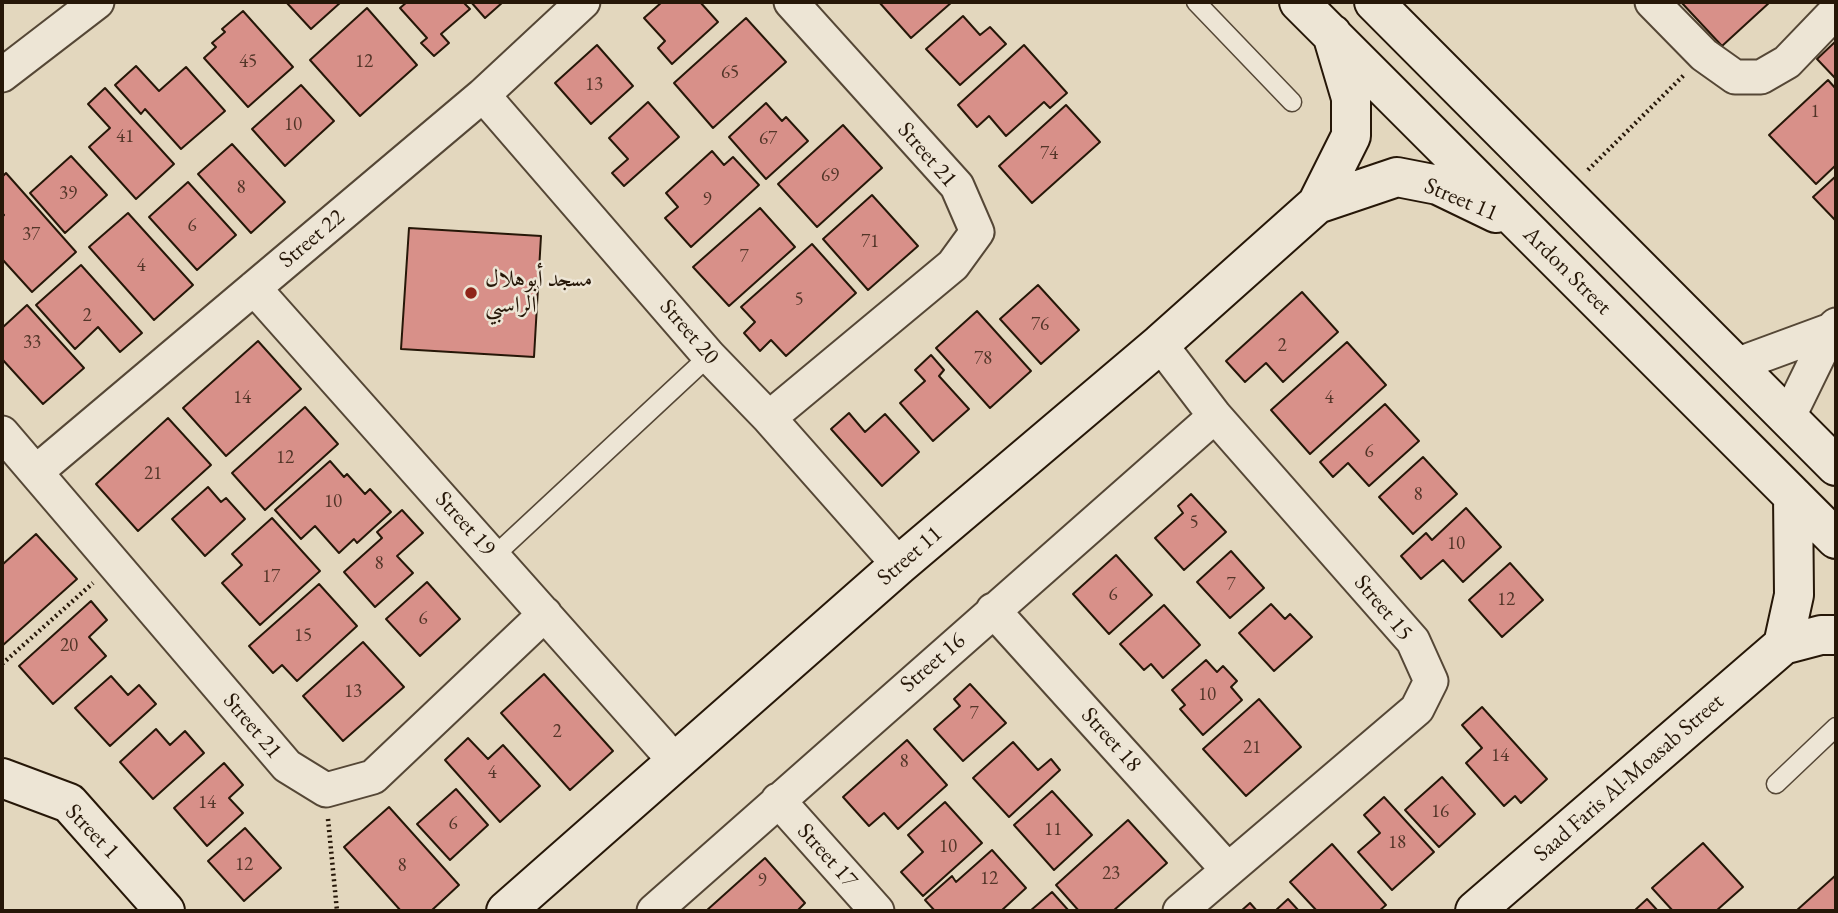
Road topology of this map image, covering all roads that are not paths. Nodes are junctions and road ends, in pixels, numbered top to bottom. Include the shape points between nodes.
1 (97, 2) edge
2 (583, 2) edge
3 (791, 2) edge
4 (1299, 2) edge
5 (1374, 2) edge
6 (1652, 2) edge
7 (1203, 4) edge
8 (1836, 11) edge
9 (1332, 34) junction
10 (2, 75) edge
11 (483, 95) junction
12 (1292, 102) dead end
13 (1317, 204) junction
14 (1524, 227) junction
15 (254, 288) junction
16 (1833, 328) edge
17 (1160, 344) junction
18 (709, 356) junction
19 (1736, 365) junction
20 (1214, 416) junction
21 (769, 418) junction
22 (1788, 418) junction
23 (2, 433) edge
24 (1836, 467) edge
25 (36, 472) junction
26 (1793, 496) junction
27 (1836, 539) edge
28 (494, 556) junction
29 (899, 565) junction
30 (993, 610) junction
31 (545, 614) junction
32 (1836, 635) edge
33 (1783, 645) junction
34 (1836, 727) edge
35 (675, 761) junction
36 (2, 778) edge
37 (1776, 784) dead end
38 (778, 800) junction
39 (1228, 870) junction
40 (165, 911) edge
41 (506, 911) edge
42 (654, 911) edge
43 (877, 911) edge
44 (1180, 911) edge
45 (1475, 911) edge

1 - 10 street
2 - 11 street, Street 22
3 - 21 street, Street 21 via 957,186 976,232 953,265
4 - 9 street, Ardon Street
5 - 19 street
6 - 8 street via 1704,55 1735,77 1761,77 1787,62
7 - 12 lane
9 - 13 street, Street 11 via 1350,98 1351,136
9 - 14 street, Ardon Street
11 - 15 street, Street 22
11 - 18 street, Street 20
13 - 14 street, Street 11 via 1397,177 1438,185
13 - 17 street, Street 11
14 - 26 street, Ardon Street
15 - 25 street, Street 22
15 - 28 street, Street 19
16 - 19 street
16 - 22 street
17 - 20 street, Street 15
17 - 29 street, Street 11
18 - 21 street, Street 20
18 - 28 lane
19 - 22 street
20 - 30 street, Street 16
20 - 39 street, Street 15 via 1413,641 1431,681 1417,709
21 - 29 street, Street 20
22 - 24 street
23 - 25 street, Street 21
25 - 31 street, Street 21 via 287,766 326,790 373,777
26 - 27 street, Ardon Street
26 - 33 street via 1794,595
28 - 31 street, Street 19
29 - 35 street, Street 11
30 - 38 street, Street 16
30 - 39 street, Street 18
31 - 35 street, Street 19
32 - 33 street, Saad Faris Al-Moasab Street
33 - 45 street, Saad Faris Al-Moasab Street
34 - 37 lane
35 - 41 street, Street 11
36 - 40 street, Street 1 via 69,803
38 - 42 street, Street 16
38 - 43 street, Street 17
39 - 44 street, Street 15

